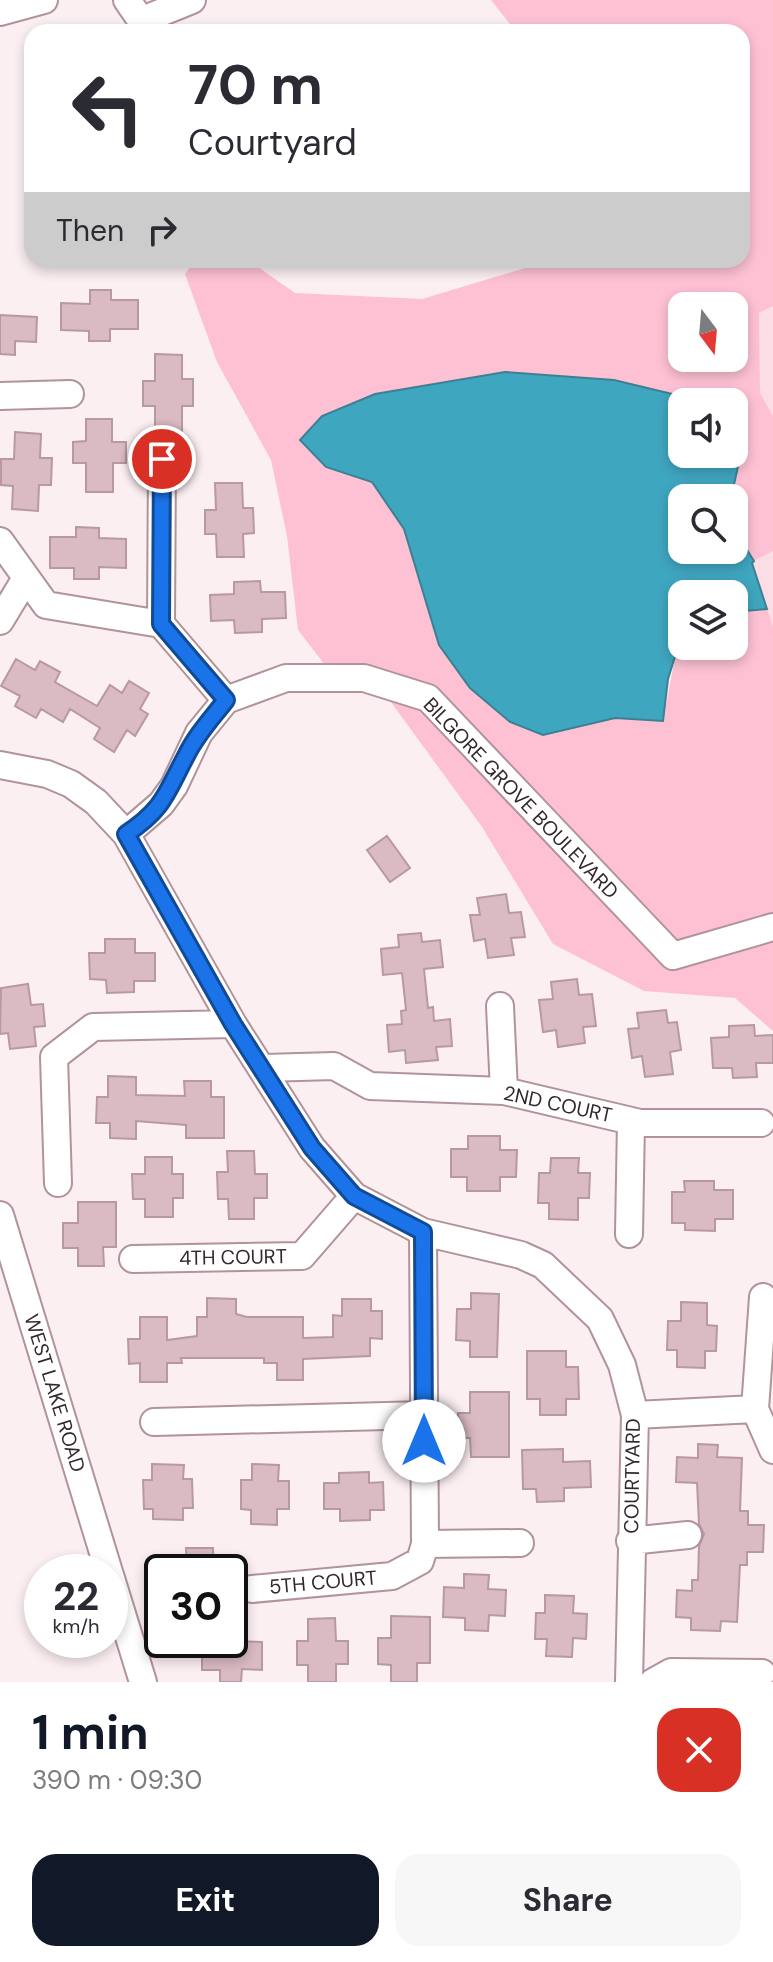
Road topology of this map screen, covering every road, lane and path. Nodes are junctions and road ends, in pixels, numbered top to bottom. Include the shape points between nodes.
1 (44, 0) edge
2 (127, 0) edge
3 (180, 3) edge
4 (0, 12) edge
5 (70, 394) dead end
6 (0, 396) edge
7 (162, 459) dead end
8 (0, 541) edge
9 (26, 578) junction
10 (0, 621) edge
11 (161, 624) junction
12 (226, 700) junction
13 (0, 765) edge
14 (126, 834) junction
15 (773, 927) edge
16 (500, 1006) dead end
17 (233, 1024) junction
18 (264, 1068) junction
19 (504, 1091) junction
20 (631, 1121) junction
21 (761, 1123) dead end
22 (58, 1183) dead end
23 (354, 1196) junction
24 (0, 1215) edge
25 (423, 1232) junction
26 (629, 1234) dead end
27 (133, 1259) dead end
28 (763, 1297) dead end
29 (766, 1354) edge
30 (755, 1409) junction
31 (424, 1415) junction
32 (635, 1415) junction
33 (154, 1422) dead end
34 (773, 1450) edge
35 (688, 1535) dead end
36 (630, 1541) junction
37 (520, 1543) dead end
38 (425, 1544) junction
39 (104, 1554) edge
40 (252, 1589) dead end
41 (128, 1633) edge
42 (762, 1673) dead end
43 (143, 1682) edge
44 (629, 1682) edge
45 (653, 1682) edge

1 - 4 street
2 - 3 street via 145,19
5 - 6 street
7 - 11 street
8 - 9 street
9 - 10 street
9 - 11 street via 46,605
11 - 12 street
12 - 14 street via 199,733 161,804
12 - 15 street, BILGORE GROVE BOULEVARD via 286,678 309,676 364,678 428,698 673,956
13 - 14 street, COURTYARD via 71,784
14 - 17 street, COURTYARD
16 - 19 street
17 - 18 street, COURTYARD
17 - 22 street via 93,1027 54,1057
18 - 19 street, 2ND COURT via 334,1066 370,1086
18 - 23 street, COURTYARD via 312,1148
19 - 20 street, 2ND COURT
20 - 21 street, 2ND COURT
20 - 26 street
23 - 25 street, COURTYARD
23 - 27 street, 4TH COURT via 302,1256
24 - 39 street, WEST LAKE ROAD
25 - 31 street
25 - 32 street, COURTYARD via 521,1255 543,1265 575,1292 600,1319 622,1365
28 - 29 street
29 - 30 street
30 - 32 street
30 - 34 street
31 - 33 street
31 - 38 street
32 - 36 street, COURTYARD
35 - 36 street
36 - 44 street, COURTYARD
37 - 38 street
38 - 40 street, 5TH COURT via 420,1561 392,1576
41 - 43 street, WEST LAKE ROAD
42 - 45 street via 671,1672

